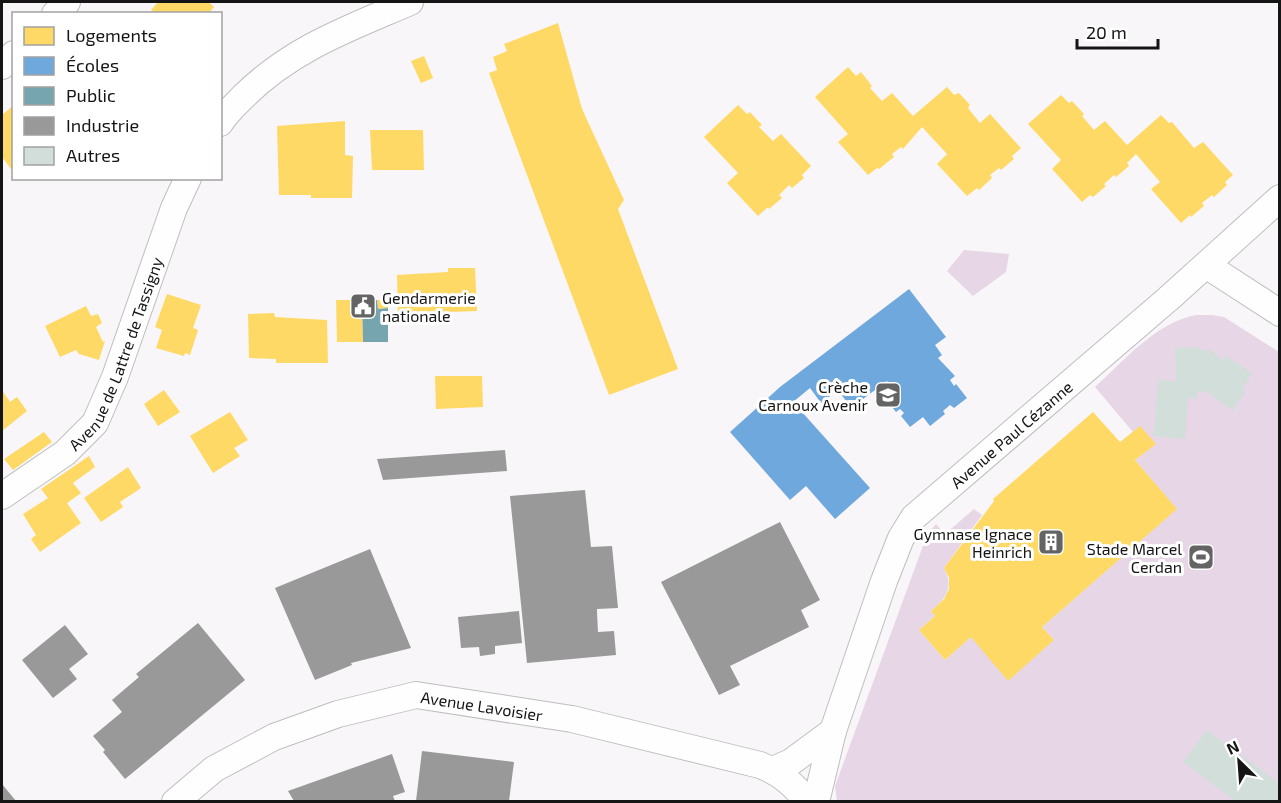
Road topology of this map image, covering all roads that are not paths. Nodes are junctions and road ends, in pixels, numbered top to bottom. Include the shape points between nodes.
1 (410, 2) edge
2 (222, 120) edge
3 (187, 180) edge
4 (1280, 198) edge
5 (1206, 265) junction
6 (1280, 313) edge
7 (2, 496) edge
8 (833, 731) junction
9 (773, 770) junction
10 (175, 801) edge
11 (808, 801) edge
12 (816, 801) edge

1 - 2 street via 311,45 265,76
3 - 7 street, Avenue de Lattre de Tassigny via 95,423 65,453
4 - 5 street, Avenue Paul Cézanne
5 - 6 street
5 - 8 street, Avenue Paul Cézanne via 914,517 884,581
8 - 9 street via 791,762
8 - 12 street, Avenue Paul Cézanne
9 - 10 street, Avenue Lavoisier via 572,719 416,694 338,714 274,737 214,769
9 - 11 street, Avenue Lavoisier via 794,784

